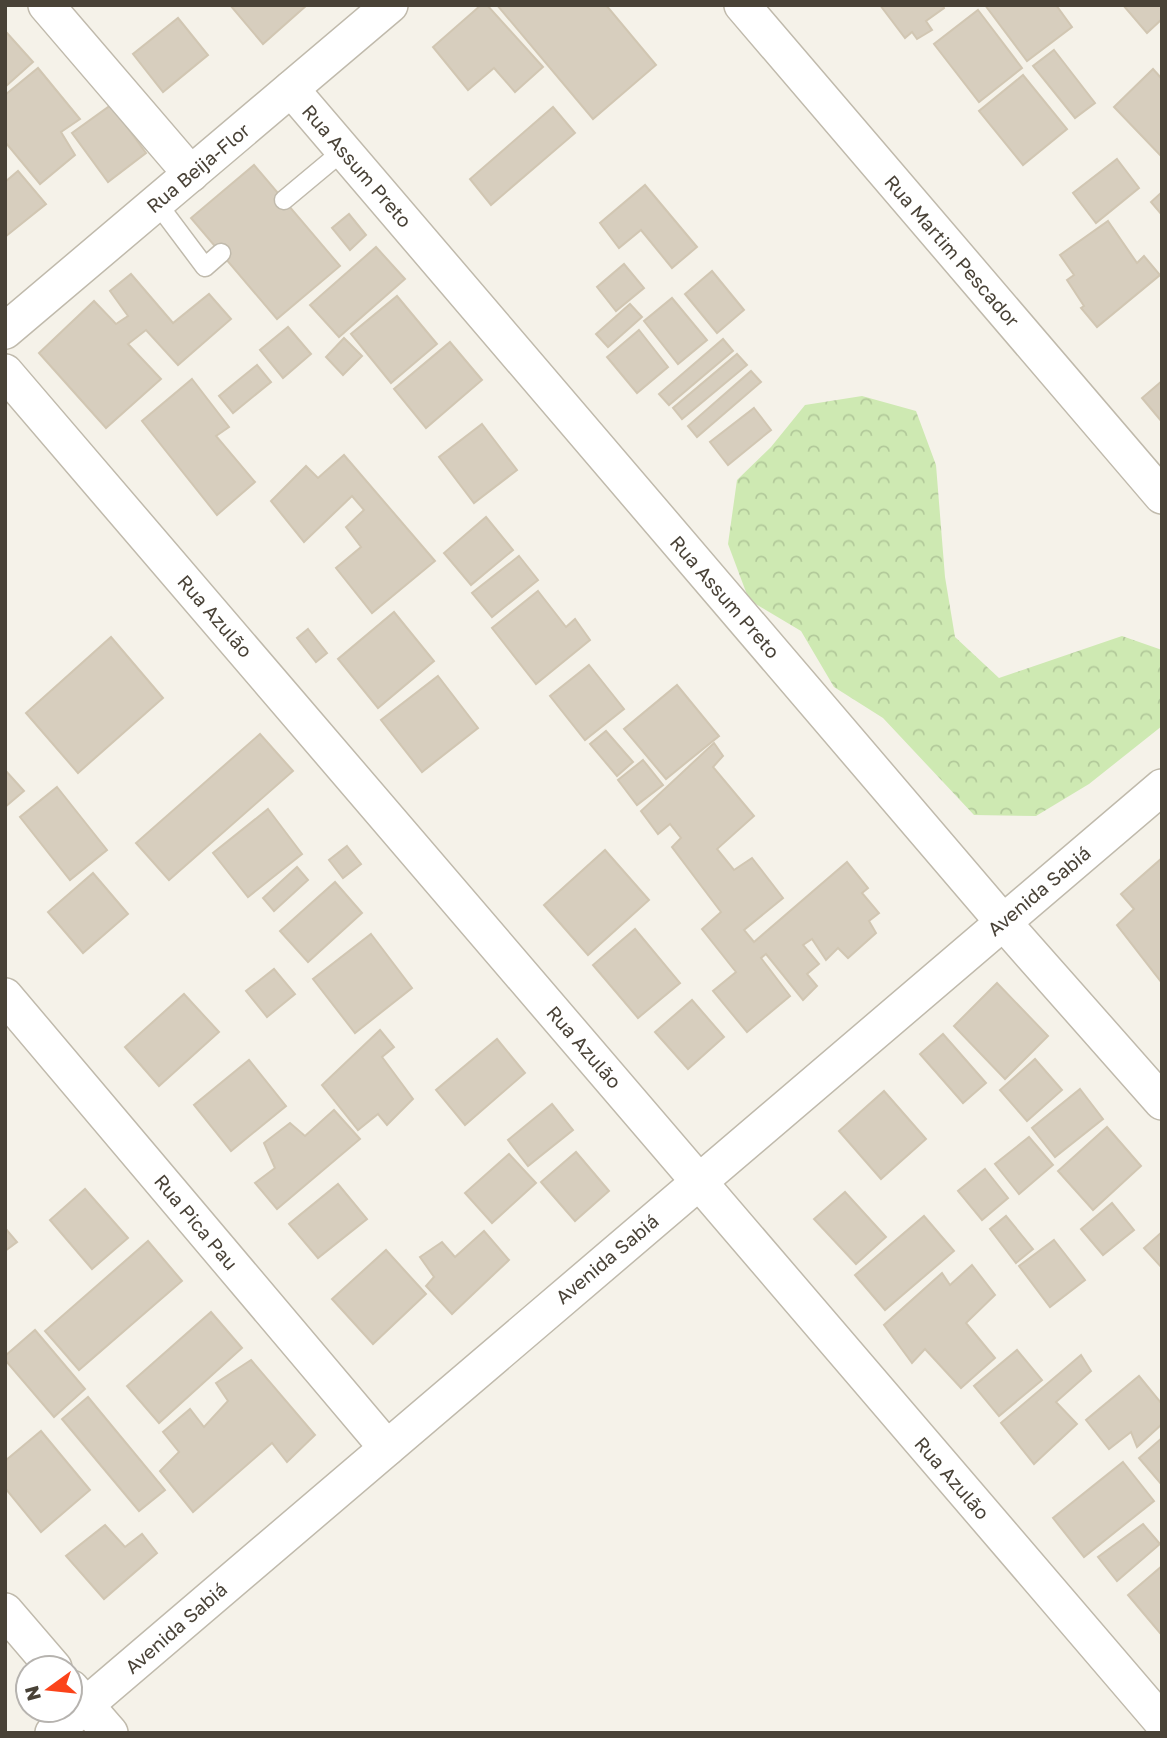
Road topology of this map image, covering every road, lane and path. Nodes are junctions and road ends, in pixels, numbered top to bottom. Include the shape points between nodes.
1 (46, 5) edge
2 (390, 5) edge
3 (742, 5) edge
4 (291, 89) junction
5 (344, 150) junction
6 (191, 174) junction
7 (284, 200) dead end
8 (156, 203) junction
9 (221, 253) dead end
10 (5, 331) edge
11 (5, 372) edge
12 (1162, 496) edge
13 (1162, 786) edge
14 (1003, 922) junction
15 (5, 996) edge
16 (1162, 1102) edge
17 (699, 1182) junction
18 (387, 1448) junction
19 (5, 1611) edge
20 (42, 1654) edge
21 (84, 1691) edge
22 (84, 1703) edge
23 (1162, 1722) edge
24 (110, 1733) edge

1 - 6 street
2 - 4 street, Rua Beija-Flor
3 - 12 street, Rua Martim Pescador
4 - 5 street, Rua Assum Preto
4 - 6 street, Rua Beija-Flor
5 - 7 lane
5 - 14 street, Rua Assum Preto
6 - 8 street, Rua Beija-Flor
8 - 9 lane via 205,267
8 - 10 street, Rua Beija-Flor
11 - 17 street, Rua Azulão
13 - 14 street, Avenida Sabiá
14 - 16 street, Rua Assum Preto
14 - 17 street, Avenida Sabiá
15 - 18 street, Rua Pica Pau
17 - 18 street, Avenida Sabiá
17 - 23 street, Rua Azulão
18 - 21 street, Avenida Sabiá
19 - 20 street
22 - 24 street

